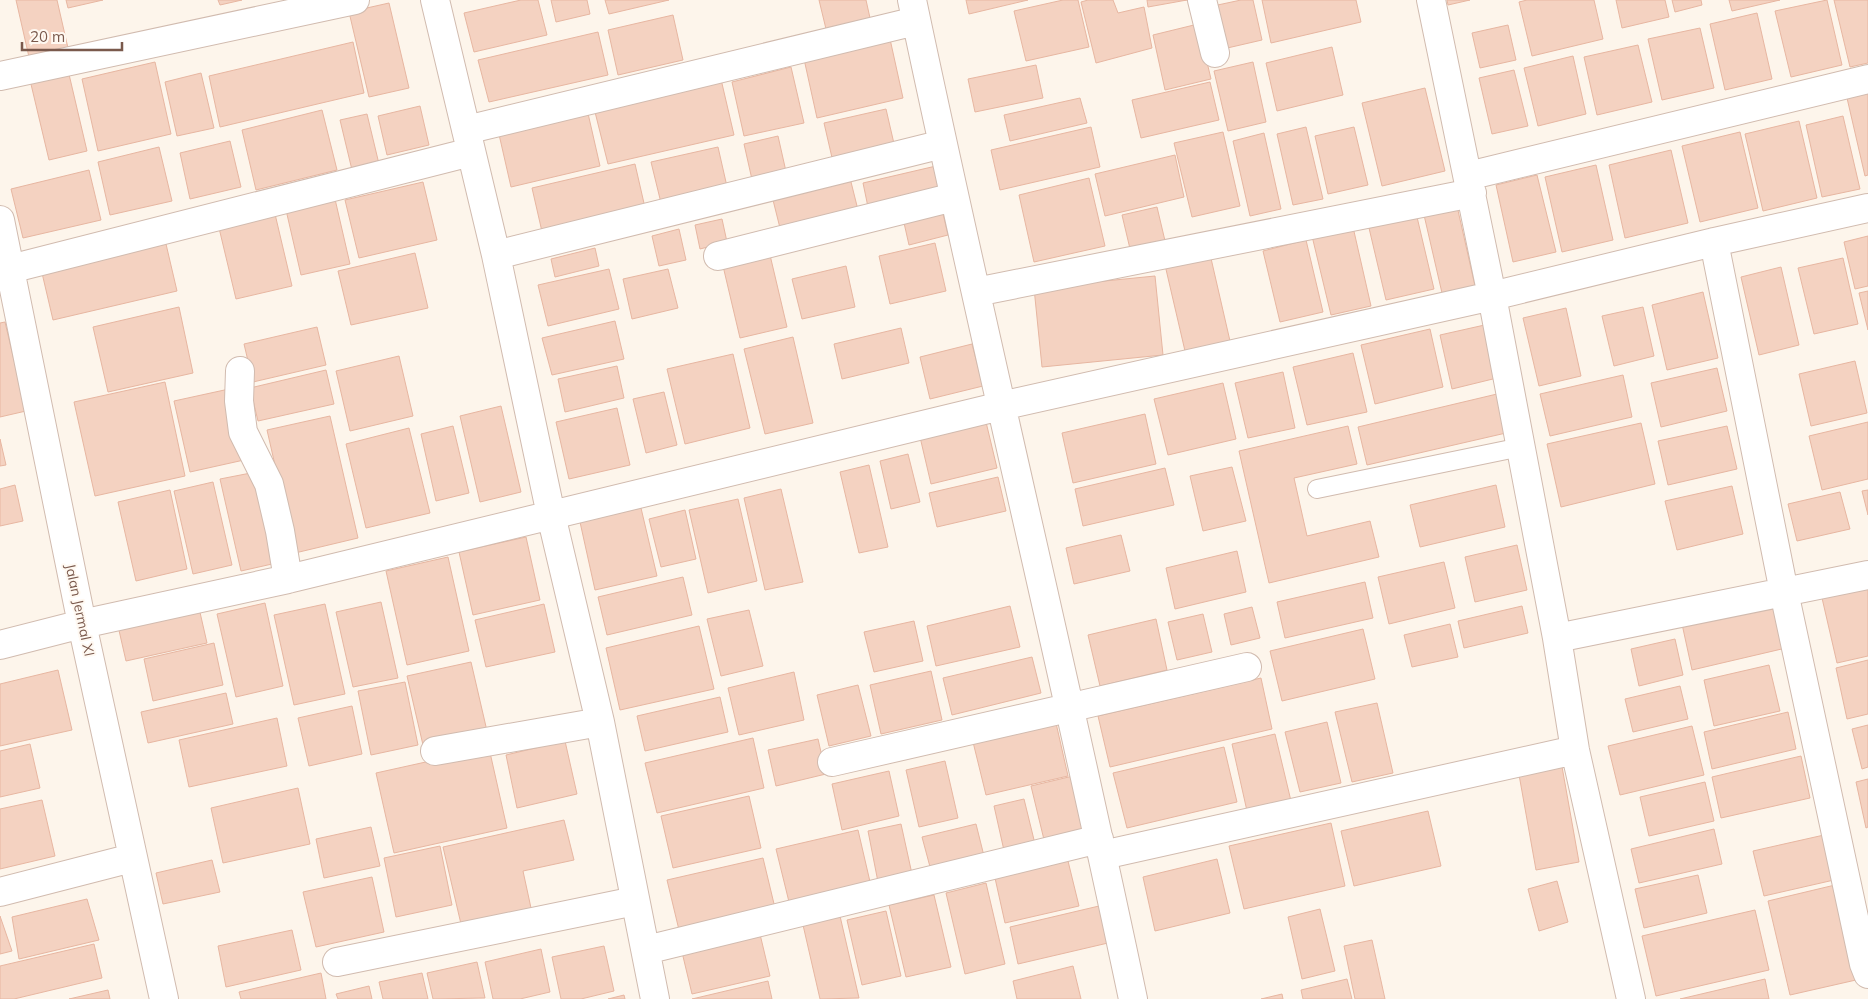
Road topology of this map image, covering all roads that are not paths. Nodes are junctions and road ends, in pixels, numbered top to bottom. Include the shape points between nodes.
1 (355, 0) edge
2 (434, 0) edge
3 (1202, 0) edge
4 (1431, 0) edge
5 (914, 11) edge
6 (1215, 53) dead end
7 (0, 76) edge
8 (1868, 79) edge
9 (469, 141) junction
10 (943, 144) junction
11 (1470, 184) junction
12 (954, 197) junction
13 (1868, 208) edge
14 (0, 220) edge
15 (1714, 242) junction
16 (496, 255) junction
17 (718, 256) dead end
18 (10, 269) junction
19 (976, 292) junction
20 (1492, 296) junction
21 (9, 308) edge
22 (240, 371) dead end
23 (1001, 406) junction
24 (1520, 448) junction
25 (1317, 489) dead end
26 (552, 515) junction
27 (1868, 575) edge
28 (288, 579) junction
29 (1784, 592) junction
30 (82, 624) junction
31 (1556, 638) junction
32 (0, 645) edge
33 (1247, 666) dead end
34 (1070, 709) junction
35 (600, 722) junction
36 (1575, 750) junction
37 (435, 751) dead end
38 (832, 762) dead end
39 (1101, 847) junction
40 (132, 858) junction
41 (0, 892) edge
42 (635, 901) junction
43 (646, 950) junction
44 (337, 962) dead end
45 (1868, 974) edge
46 (164, 999) edge
47 (655, 999) edge
48 (1133, 999) edge
49 (1631, 999) edge

1 - 7 street
2 - 9 street
3 - 6 street
4 - 11 street
5 - 9 street
5 - 10 street
8 - 11 street
9 - 16 street
9 - 18 street
10 - 12 street
10 - 16 street
11 - 19 street
11 - 20 street
12 - 17 street
12 - 19 street
13 - 15 street
14 - 18 street, Jalan Jermal XI
15 - 20 street
15 - 29 street
16 - 26 street
18 - 21 street, Jalan Jermal XI
19 - 23 street
20 - 23 street
20 - 24 street
21 - 30 street, Jalan Jermal XI
22 - 28 street via 243,432 269,484
23 - 26 street
23 - 34 street
24 - 25 lane
24 - 31 street
26 - 28 street
26 - 35 street
27 - 29 street
28 - 30 street
29 - 31 street
29 - 45 street
30 - 32 street
30 - 40 street, Jalan Jermal XI
31 - 36 street
33 - 34 street
34 - 38 street
34 - 39 street
35 - 37 street
35 - 42 street
36 - 39 street
36 - 49 street
39 - 43 street
39 - 48 street
40 - 41 street
40 - 46 street, Jalan Jermal XI
42 - 43 street
42 - 44 street
43 - 47 street

